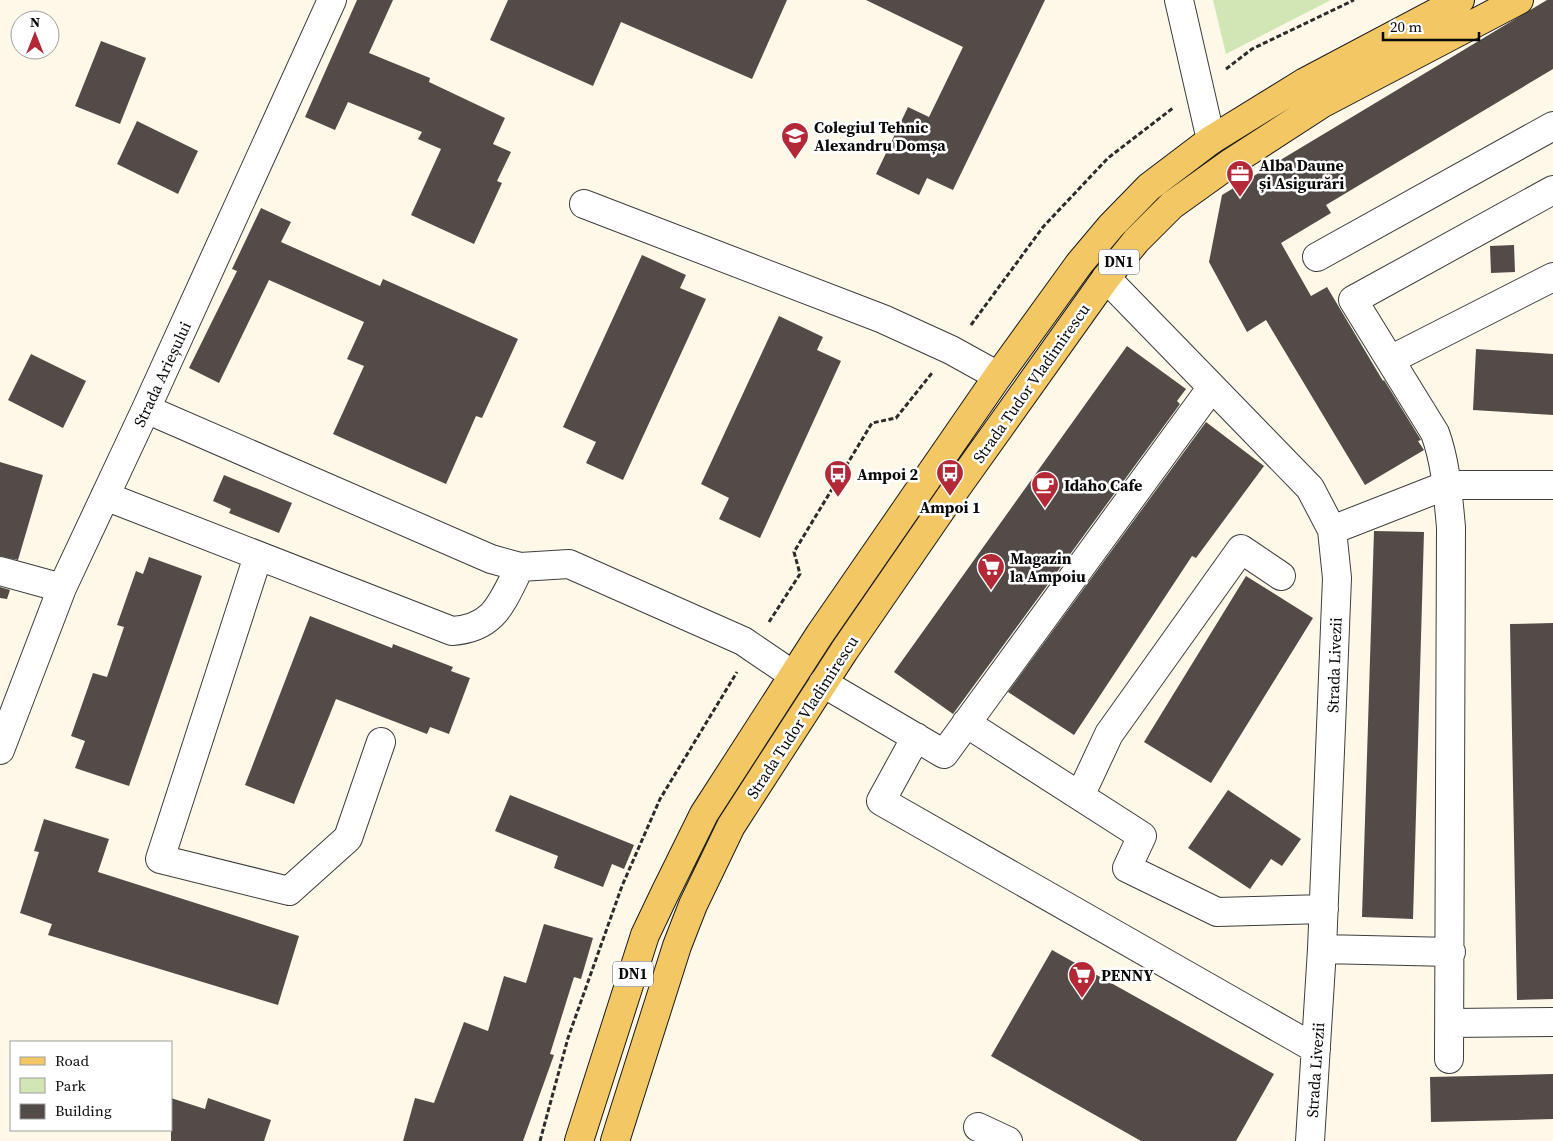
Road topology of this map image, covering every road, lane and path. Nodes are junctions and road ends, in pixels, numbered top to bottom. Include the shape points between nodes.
1 (332, 0) edge
2 (1179, 0) edge
3 (1354, 0) edge
4 (1460, 0) edge
5 (1519, 0) edge
6 (1199, 89) junction
7 (1553, 126) edge
8 (1211, 140) junction
9 (1553, 190) edge
10 (584, 204) dead end
11 (1317, 257) dead end
12 (1553, 277) edge
13 (1106, 278) junction
14 (951, 350) junction
15 (1390, 360) junction
16 (998, 376) junction
17 (1212, 387) junction
18 (146, 409) junction
19 (1553, 485) edge
20 (1446, 486) junction
21 (105, 496) junction
22 (1332, 530) junction
23 (794, 552) dead end
24 (258, 556) junction
25 (520, 567) junction
26 (0, 571) edge
27 (1281, 576) dead end
28 (62, 588) junction
29 (793, 675) junction
30 (823, 683) junction
31 (966, 723) junction
32 (916, 737) junction
33 (381, 742) dead end
34 (0, 750) edge
35 (1080, 796) junction
36 (1324, 909) junction
37 (1322, 949) junction
38 (1451, 952) junction
39 (1553, 1022) edge
40 (1450, 1024) junction
41 (1316, 1049) junction
42 (1450, 1059) dead end
43 (978, 1127) dead end
44 (579, 1141) edge
45 (615, 1141) edge
46 (1008, 1141) edge
47 (1310, 1141) edge

1 - 18 street, Strada Arieșului
2 - 6 street
3 - 6 path via 1252,49
4 - 8 main road, Strada Tudor Vladimirescu / DN1 via 1305,82
5 - 13 main road, Strada Tudor Vladimirescu / DN1 via 1323,103 1232,162 1172,205
6 - 8 street
6 - 14 path via 1108,158 1043,226
7 - 11 street
8 - 16 main road, Strada Tudor Vladimirescu / DN1 via 1150,187 1111,226 1079,264
9 - 15 street via 1353,300
10 - 14 street via 883,319
12 - 15 street
13 - 17 street, Strada Livezii
13 - 30 main road, Strada Tudor Vladimirescu / DN1
14 - 16 street
14 - 23 path via 896,418 872,423
15 - 20 street via 1435,433 1441,448
16 - 29 main road, Strada Tudor Vladimirescu / DN1
17 - 22 street, Strada Livezii via 1310,488
17 - 31 street
18 - 21 street, Strada Arieșului
18 - 25 street via 491,559
19 - 20 street
20 - 22 street
20 - 38 street via 1451,528
21 - 24 street
21 - 28 street, Strada Arieșului
22 - 36 street, Strada Livezii via 1337,578
24 - 25 street via 452,631 486,622 496,612
24 - 33 street via 160,859 290,891 348,838
25 - 29 street via 570,564 743,641
26 - 28 street
27 - 35 street via 1241,549 1109,734
28 - 34 street, Strada Arieșului
29 - 44 main road, Strada Tudor Vladimirescu / DN1 via 704,814 664,893 645,935
30 - 32 street
30 - 45 main road, Strada Tudor Vladimirescu / DN1 via 732,826 693,905
31 - 32 street via 944,754
31 - 35 street
32 - 41 street via 881,801
35 - 36 street via 1142,836 1127,868 1217,912
36 - 37 street, Strada Livezii
37 - 38 street
37 - 41 street, Strada Livezii
38 - 40 street
39 - 40 street
40 - 42 street
41 - 47 street, Strada Livezii
43 - 46 street

